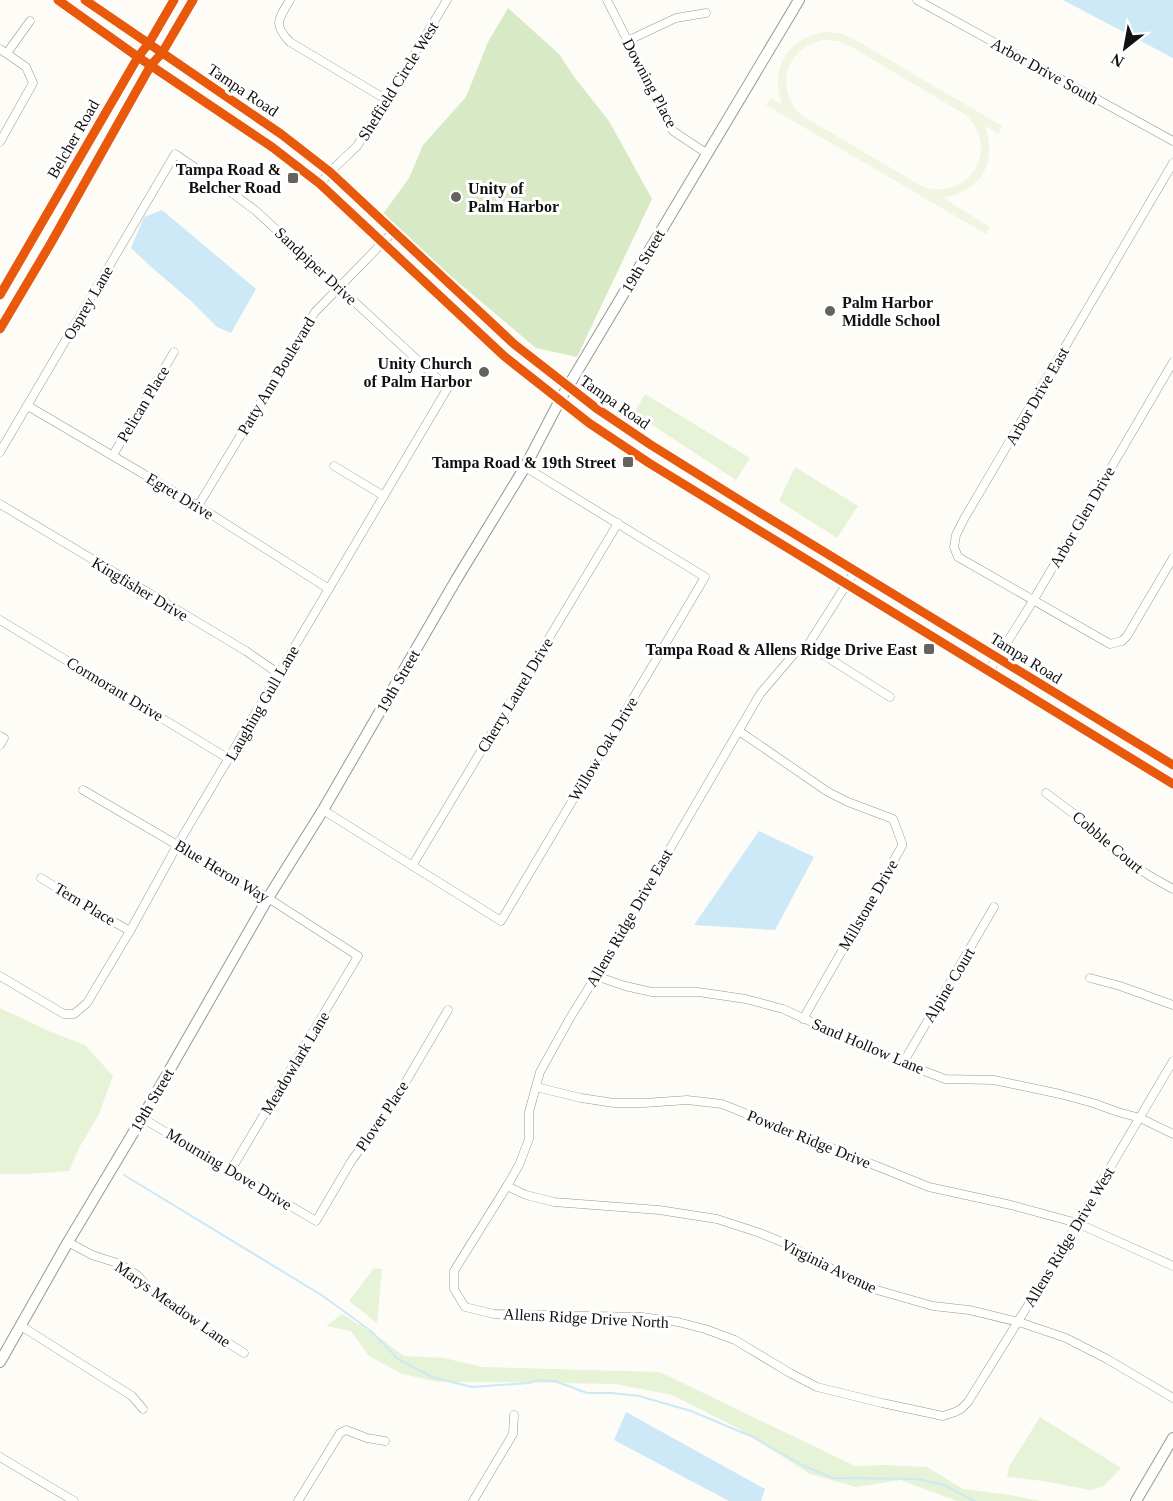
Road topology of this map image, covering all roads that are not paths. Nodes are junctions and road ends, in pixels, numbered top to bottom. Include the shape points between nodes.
1 (58, 0) edge
2 (86, 0) edge
3 (174, 0) edge
4 (193, 0) edge
5 (290, 0) edge
6 (447, 0) edge
7 (607, 0) edge
8 (798, 0) edge
9 (917, 0) edge
10 (706, 14) dead end
11 (30, 21) dead end
12 (627, 40) junction
13 (148, 43) junction
14 (3, 51) edge
15 (162, 53) junction
16 (138, 57) junction
17 (151, 65) junction
18 (387, 100) junction
19 (1173, 141) edge
20 (0, 142) edge
21 (706, 153) junction
22 (175, 154) joint
23 (1173, 163) edge
24 (330, 172) junction
25 (320, 184) junction
26 (394, 231) junction
27 (383, 242) junction
28 (338, 287) junction
29 (0, 295) edge
30 (0, 329) edge
31 (174, 352) dead end
32 (1173, 362) edge
33 (569, 388) junction
34 (447, 389) joint
35 (560, 400) junction
36 (28, 406) junction
37 (0, 452) edge
38 (113, 455) junction
39 (334, 466) dead end
40 (525, 467) junction
41 (384, 496) junction
42 (0, 504) edge
43 (198, 506) junction
44 (749, 507) junction
45 (741, 520) junction
46 (618, 523) junction
47 (1173, 558) edge
48 (855, 571) junction
49 (846, 584) junction
50 (329, 589) junction
51 (1033, 601) junction
52 (0, 620) edge
53 (808, 645) junction
54 (997, 658) junction
55 (989, 671) junction
56 (279, 674) junction
57 (890, 697) dead end
58 (739, 731) junction
59 (230, 759) junction
60 (1173, 765) edge
61 (1173, 784) edge
62 (83, 789) dead end
63 (1046, 793) dead end
64 (323, 810) junction
65 (178, 844) junction
66 (412, 866) junction
67 (41, 878) dead end
68 (1173, 889) edge
69 (268, 898) junction
70 (994, 907) dead end
71 (130, 931) junction
72 (358, 956) joint
73 (0, 976) edge
74 (596, 976) junction
75 (1090, 978) dead end
76 (1173, 1005) edge
77 (448, 1010) dead end
78 (803, 1019) junction
79 (1173, 1061) edge
80 (903, 1063) junction
81 (536, 1087) junction
82 (142, 1118) junction
83 (1140, 1118) junction
84 (1173, 1134) edge
85 (231, 1170) junction
86 (507, 1186) junction
87 (316, 1221) joint
88 (1077, 1222) junction
89 (68, 1242) junction
90 (1173, 1266) edge
91 (454, 1289) joint
92 (1019, 1322) junction
93 (21, 1326) junction
94 (244, 1353) dead end
95 (0, 1362) edge
96 (1173, 1398) edge
97 (143, 1409) dead end
98 (961, 1409) joint
99 (514, 1415) dead end
100 (1173, 1438) edge
101 (386, 1441) dead end
102 (0, 1457) edge
103 (74, 1501) edge
104 (298, 1501) edge
105 (473, 1501) edge
106 (1136, 1501) edge

1 - 16 main road, Tampa Road
2 - 13 main road, Tampa Road
3 - 13 main road, Belcher Road
4 - 15 main road, Belcher Road
5 - 18 street via 280,16 280,32 290,42
6 - 18 street, Sheffield Circle West
7 - 12 street, Downing Place
8 - 21 street, 19th Street
9 - 19 street, Arbor Drive South
10 - 12 street via 676,18
11 - 14 street
12 - 21 street, Downing Place via 673,131
13 - 15 main road, Tampa Road
13 - 16 main road, Belcher Road
14 - 20 street via 26,67 33,83
15 - 17 main road, Belcher Road
15 - 24 main road, Tampa Road
16 - 17 main road, Tampa Road
16 - 29 main road, Belcher Road
17 - 25 main road, Tampa Road
17 - 30 main road, Belcher Road
18 - 24 street, Sheffield Circle West via 357,146
21 - 33 street, 19th Street
22 - 28 street, Sandpiper Drive via 256,211
22 - 36 street, Osprey Lane
23 - 51 street, Arbor Drive East via 956,535 954,547 958,557
24 - 25 street, Sheffield Circle West
24 - 26 main road, Tampa Road
25 - 27 main road, Tampa Road
26 - 27 street, Patty Ann Boulevard
26 - 33 main road, Tampa Road via 514,344
27 - 28 street, Patty Ann Boulevard
27 - 35 main road, Tampa Road via 504,356
28 - 34 street, Sandpiper Drive
28 - 43 street, Patty Ann Boulevard via 302,330
31 - 38 street, Pelican Place
32 - 51 street, Arbor Glen Drive
33 - 35 street, 19th Street
33 - 44 main road, Tampa Road
34 - 41 street, Laughing Gull Lane
35 - 40 street, 19th Street
35 - 45 main road, Tampa Road via 625,447
36 - 37 street, Osprey Lane
36 - 38 street, Egret Drive
38 - 43 street, Egret Drive
39 - 41 street
40 - 46 street, Willow Oak Drive
40 - 64 street, 19th Street
41 - 50 street, Laughing Gull Lane
42 - 56 street, Kingfisher Drive
43 - 50 street, Egret Drive
44 - 45 main road
44 - 48 main road, Tampa Road
45 - 49 main road, Tampa Road
46 - 66 street, Cherry Laurel Drive
46 - 66 street, Willow Oak Drive via 705,577 501,921
47 - 51 street via 1122,641 1110,644
48 - 49 street, Allens Ridge Drive East
48 - 54 main road, Tampa Road
49 - 53 street, Allens Ridge Drive East
49 - 55 main road, Tampa Road
50 - 56 street, Laughing Gull Lane
51 - 54 street, Arbor Glen Drive
52 - 59 street, Cormorant Drive
53 - 57 street
53 - 58 street, Allens Ridge Drive East via 794,654 765,687
54 - 55 street, Arbor Glen Drive
54 - 60 main road, Tampa Road
55 - 61 main road, Tampa Road
56 - 59 street, Laughing Gull Lane
58 - 74 street, Allens Ridge Drive East
58 - 78 street, Millstone Drive via 828,792 893,819 902,843
59 - 65 street, Laughing Gull Lane
62 - 65 street, Blue Heron Way
63 - 68 street, Cobble Court via 1127,861
64 - 66 street, Willow Oak Drive
64 - 69 street, 19th Street
65 - 69 street, Blue Heron Way
65 - 71 street, Laughing Gull Lane
67 - 71 street, Tern Place
69 - 72 street, Blue Heron Way
69 - 82 street, 19th Street
70 - 80 street, Alpine Court
71 - 73 street, Laughing Gull Lane via 87,1004 74,1014 64,1014
72 - 85 street, Meadowlark Lane
74 - 78 street, Sand Hollow Lane via 652,992 698,992 746,999
74 - 81 street, Allens Ridge Drive East via 540,1072
75 - 76 street
77 - 87 street, Plover Place
78 - 80 street, Sand Hollow Lane
79 - 83 street, Allens Ridge Drive West
80 - 83 street, Sand Hollow Lane via 945,1079 994,1080 1060,1094
81 - 86 street, Allens Ridge Drive East via 529,1112 529,1139
81 - 88 street, Powder Ridge Drive via 615,1103 687,1100 722,1104 929,1187
82 - 85 street, Mourning Dove Drive
82 - 89 street, 19th Street
83 - 84 street, Sand Hollow Lane
83 - 88 street, Allens Ridge Drive West
85 - 87 street, Mourning Dove Drive
86 - 91 street, Allens Ridge Drive East via 454,1271
86 - 92 street, Virginia Avenue via 554,1202 717,1219 787,1244 841,1275 877,1290 933,1306
88 - 90 street, Powder Ridge Drive
88 - 92 street, Allens Ridge Drive West
89 - 93 street, 19th Street
89 - 94 street, Marys Meadow Lane via 120,1264 137,1275 158,1298
91 - 98 street, Allens Ridge Drive North via 465,1307 494,1314 642,1317 678,1322 735,1340 816,1387 943,1416
92 - 96 street, Virginia Avenue via 1066,1338
92 - 98 street, Allens Ridge Drive West
93 - 95 street, 19th Street
93 - 97 street via 132,1396
99 - 105 street via 513,1434
100 - 106 street
101 - 104 street via 345,1430 340,1433
102 - 103 street

